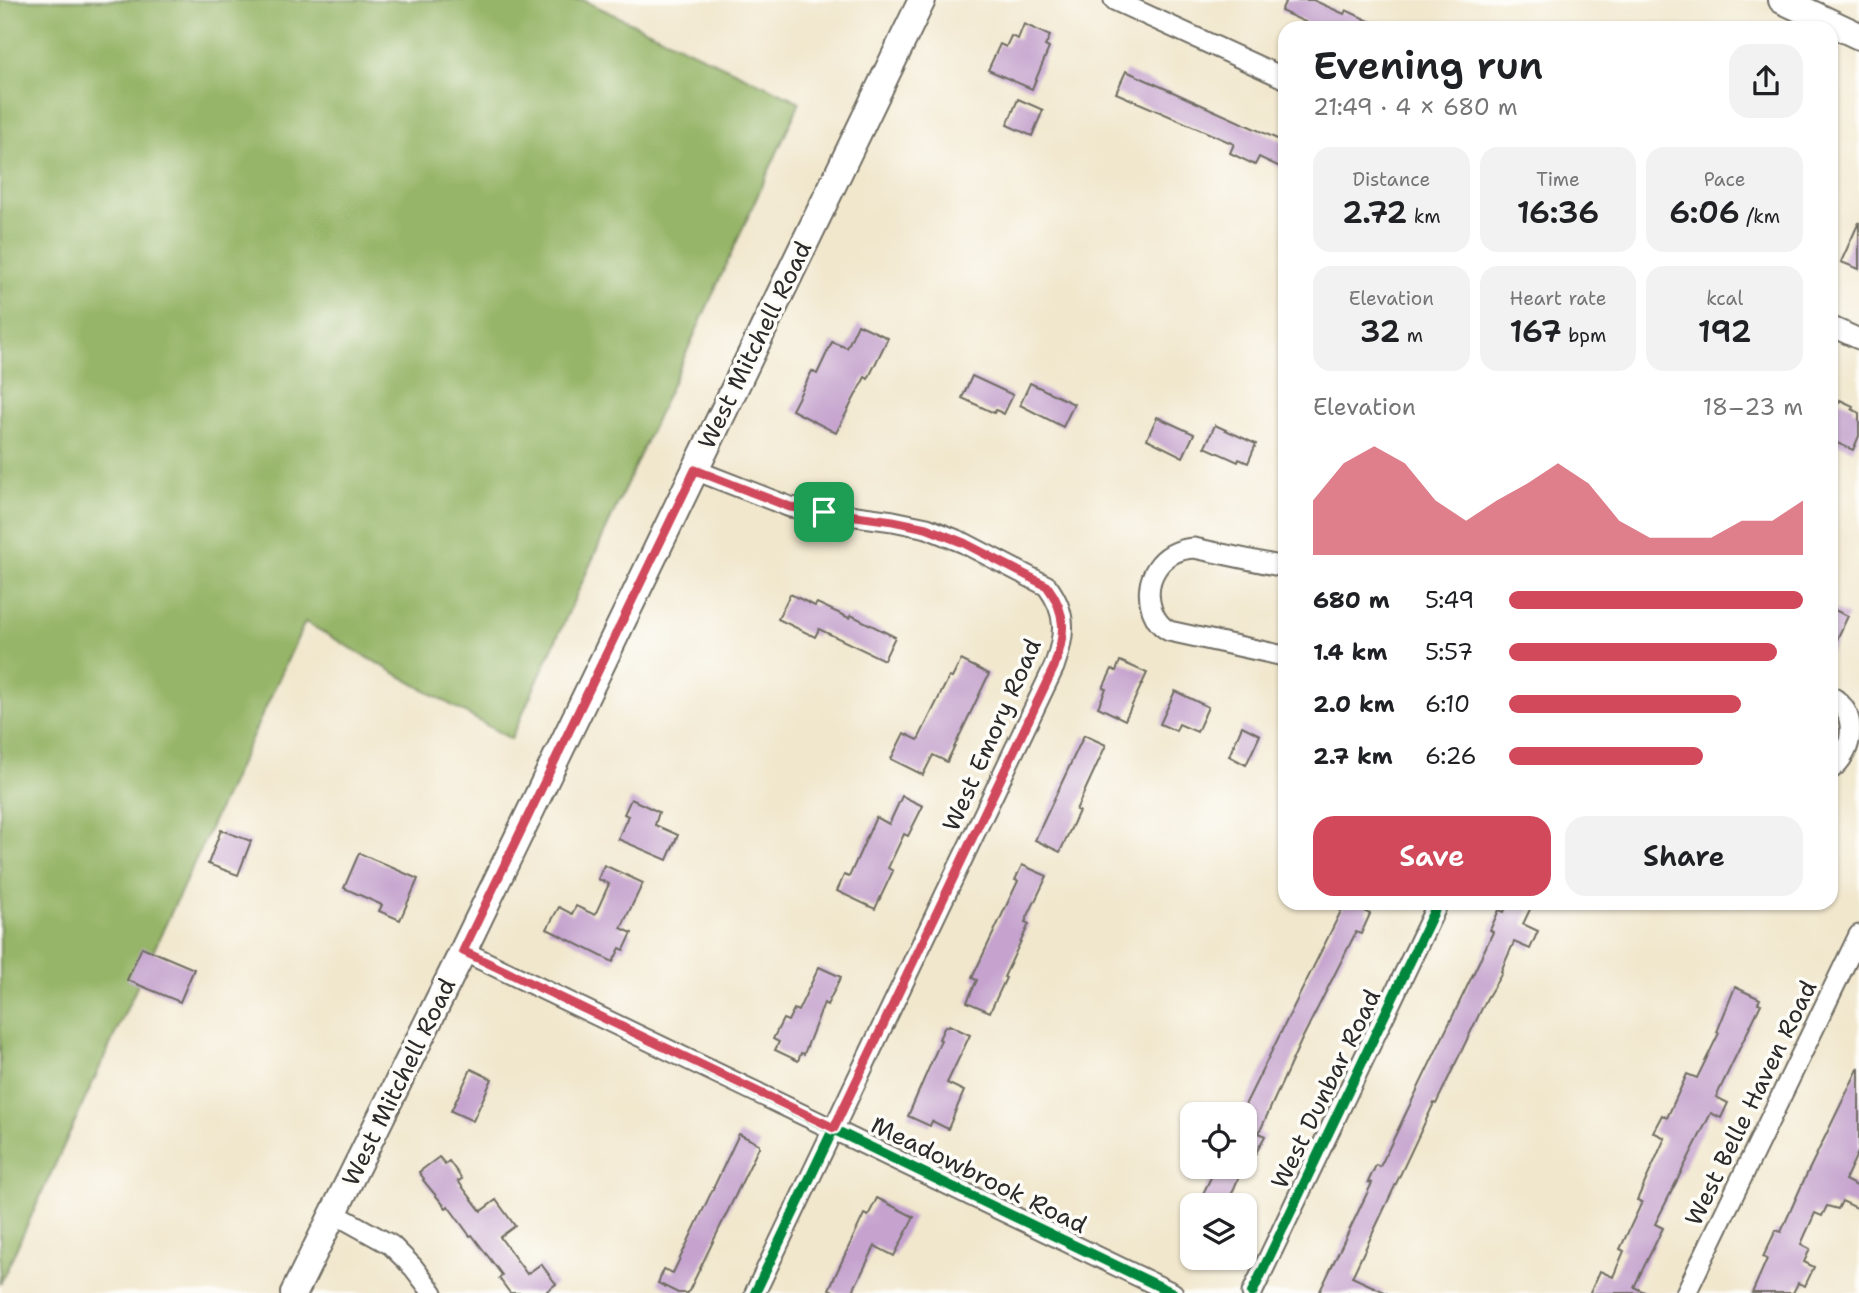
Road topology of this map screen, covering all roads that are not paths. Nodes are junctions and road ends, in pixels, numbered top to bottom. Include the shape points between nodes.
1 (922, 0) edge
2 (1114, 0) edge
3 (1782, 0) edge
4 (1827, 21) edge
5 (1838, 26) edge
6 (1859, 36) edge
7 (1278, 75) edge
8 (1838, 330) edge
9 (1859, 339) edge
10 (695, 470) junction
11 (1278, 566) edge
12 (1278, 655) edge
13 (1838, 701) edge
14 (1838, 764) edge
15 (1435, 910) edge
16 (1859, 935) edge
17 (463, 951) junction
18 (834, 1128) junction
19 (335, 1214) junction
20 (294, 1293) edge
21 (433, 1293) edge
22 (755, 1293) edge
23 (1173, 1293) edge
24 (1252, 1293) edge
25 (1686, 1293) edge

1 - 10 main road, West Mitchell Road
2 - 7 street
3 - 4 main road
5 - 6 main road
8 - 9 street
10 - 17 main road, West Mitchell Road
10 - 18 street, West Emory Road via 790,507 893,521 940,533 1047,586 1062,617 1061,646 1054,667
11 - 12 street via 1184,548 1156,569 1148,593 1159,625 1169,631
13 - 14 street via 1852,724 1846,753
15 - 24 street, West Dunbar Road
16 - 25 street, West Belle Haven Road
17 - 18 street, Meadowbrook Road
17 - 19 main road, West Mitchell Road
18 - 22 street, West Emory Road
18 - 23 street, Meadowbrook Road
19 - 20 main road, West Mitchell Road
19 - 21 street via 391,1245

